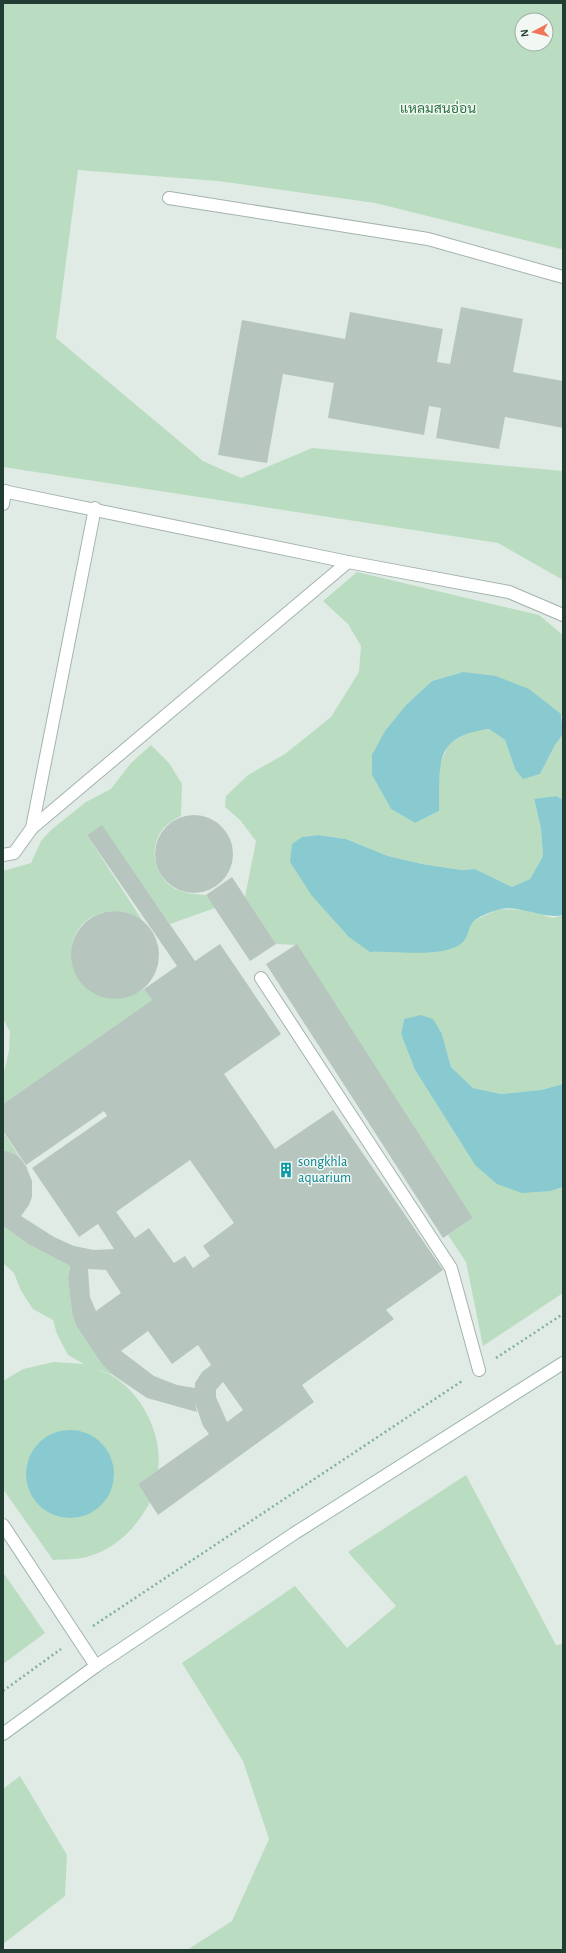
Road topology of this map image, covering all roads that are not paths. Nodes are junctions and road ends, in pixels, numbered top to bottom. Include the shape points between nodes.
1 (169, 198) dead end
2 (563, 277) edge
3 (4, 491) edge
4 (3, 504) edge
5 (95, 508) junction
6 (348, 562) junction
7 (563, 615) edge
8 (32, 828) junction
9 (3, 855) edge
10 (261, 978) dead end
11 (563, 1363) edge
12 (479, 1370) road end
13 (3, 1525) edge
14 (96, 1666) junction
15 (3, 1734) edge

1 - 2 street via 428,238
3 - 4 street
3 - 5 street
5 - 6 street
5 - 8 street
6 - 7 street via 509,592
6 - 8 street
8 - 9 street via 14,853
10 - 12 street via 451,1268
11 - 14 street via 295,1532
13 - 14 street
14 - 15 street

